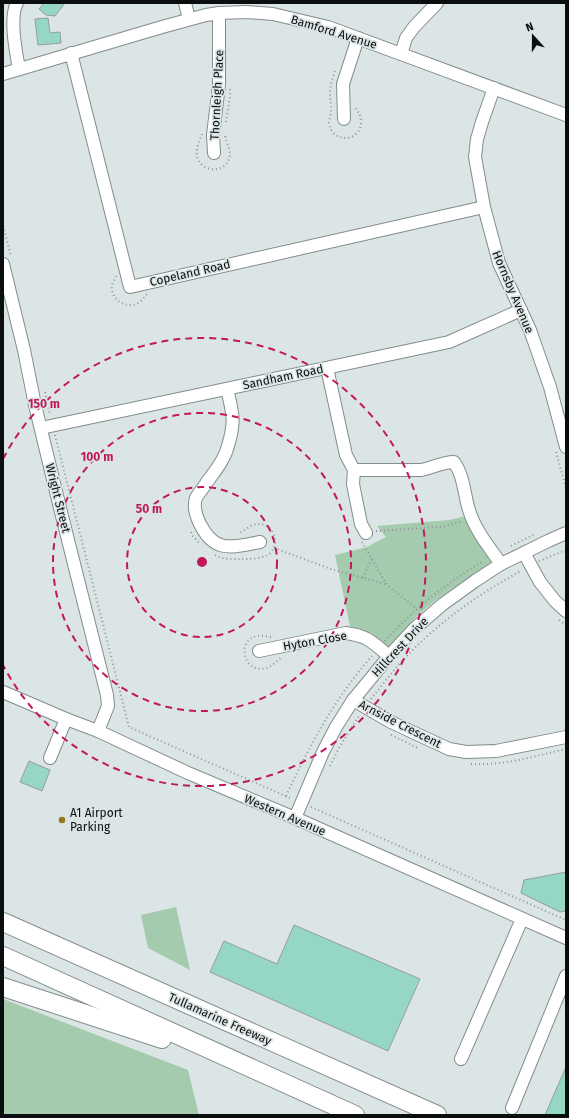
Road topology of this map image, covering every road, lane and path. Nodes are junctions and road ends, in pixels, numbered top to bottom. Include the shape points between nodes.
1 (17, 3) edge
2 (185, 3) edge
3 (436, 3) edge
4 (220, 13) junction
5 (189, 19) junction
6 (358, 38) junction
7 (71, 54) junction
8 (401, 54) junction
9 (19, 69) junction
10 (3, 74) edge
11 (494, 88) junction
12 (566, 115) edge
13 (344, 119) dead end
14 (214, 153) dead end
15 (484, 207) junction
16 (3, 226) edge
17 (7, 262) edge
18 (116, 275) dead end
19 (152, 292) dead end
20 (521, 310) junction
21 (327, 368) junction
22 (44, 389) dead end
23 (227, 389) junction
24 (47, 427) junction
25 (566, 447) edge
26 (354, 470) junction
27 (472, 519) junction
28 (190, 530) dead end
29 (366, 533) junction
30 (566, 533) edge
31 (232, 536) dead end
32 (260, 542) dead end
33 (202, 547) dead end
34 (274, 548) junction
35 (566, 550) edge
36 (524, 553) junction
37 (212, 554) dead end
38 (371, 558) junction
39 (501, 564) junction
40 (531, 565) junction
41 (363, 578) junction
42 (387, 584) junction
43 (417, 610) dead end
44 (566, 611) edge
45 (259, 651) dead end
46 (389, 656) junction
47 (3, 692) edge
48 (353, 700) junction
49 (376, 702) dead end
50 (368, 703) junction
51 (66, 719) junction
52 (98, 731) junction
53 (566, 737) edge
54 (50, 758) dead end
55 (327, 772) dead end
56 (302, 804) junction
57 (295, 818) junction
58 (522, 919) junction
59 (566, 920) edge
60 (3, 922) edge
61 (566, 938) edge
62 (3, 956) edge
63 (566, 976) edge
64 (3, 987) edge
65 (563, 990) edge
66 (461, 1059) dead end
67 (249, 1067) junction
68 (512, 1108) dead end
69 (355, 1115) edge
70 (437, 1115) edge

1 - 9 street via 14,18
2 - 5 street
3 - 8 street via 406,38
4 - 5 street, Bamford Avenue
4 - 6 street, Bamford Avenue via 272,14 328,27
4 - 14 street, Thornleigh Place via 219,84 213,135
5 - 7 street, Bamford Avenue
6 - 8 street, Bamford Avenue
6 - 13 street via 343,84
7 - 9 street, Bamford Avenue
7 - 15 street, Copeland Road via 130,287
8 - 11 street, Bamford Avenue
9 - 10 street, Bamford Avenue
11 - 12 street, Bamford Avenue
11 - 15 street, Hornsby Avenue via 477,139 475,157
15 - 20 street, Hornsby Avenue via 499,263
16 - 17 path
17 - 24 street, Wright Street via 24,350
18 - 19 path via 112,291 122,304 139,303 146,294
20 - 21 street, Sandham Road via 449,342
20 - 25 street, Hornsby Avenue via 550,387
21 - 23 street, Sandham Road
21 - 26 street via 346,455
22 - 24 path
23 - 24 street, Sandham Road
23 - 32 street via 232,414 228,448 223,460 197,498 196,518 204,533 217,544 234,547
24 - 52 street, Wright Street via 60,508 107,695 108,706
24 - 56 path via 129,727
26 - 27 street via 421,470 454,462 459,469
26 - 29 street via 353,484 361,524
27 - 29 path via 442,527
27 - 39 street
28 - 33 path
29 - 38 path via 362,542
30 - 36 street, Hillcrest Drive
31 - 34 path via 251,525 263,524 272,530
34 - 37 path via 269,554 246,559 230,559
34 - 41 path
35 - 40 path
36 - 39 street, Hillcrest Drive
36 - 40 street
38 - 41 path
38 - 42 path
39 - 46 street, Hillcrest Drive via 443,604 414,629
40 - 44 street via 540,582
40 - 50 path via 481,594 432,632 403,661
41 - 42 path
42 - 43 path
45 - 46 street, Hyton Close via 346,634 370,640
46 - 48 street, Hillcrest Drive
47 - 51 street, Western Avenue
48 - 50 street, Arnside Crescent
48 - 56 street, Hillcrest Drive via 322,752
49 - 50 path
50 - 53 street, Arnside Crescent via 391,722 449,749 466,752 496,751
50 - 55 path via 340,746
51 - 52 street, Western Avenue
51 - 54 street
52 - 57 street, Western Avenue via 188,773
56 - 57 street, Hillcrest Drive
56 - 59 path
57 - 58 street, Western Avenue
58 - 61 street, Western Avenue
58 - 66 street
60 - 70 highway, Tullamarine Freeway
62 - 67 highway
63 - 65 street
64 - 67 highway
65 - 68 street
67 - 69 highway

